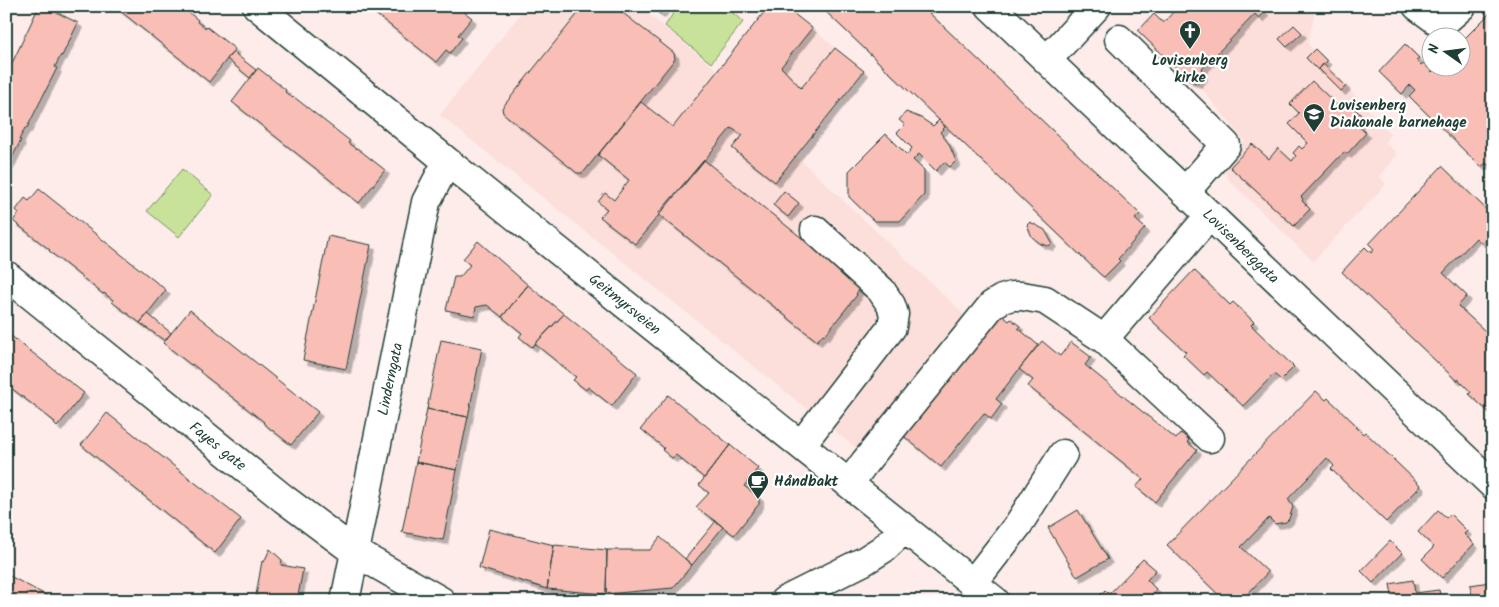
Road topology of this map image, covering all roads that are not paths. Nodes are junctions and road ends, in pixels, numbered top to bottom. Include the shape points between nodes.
1 (257, 6) edge
2 (990, 6) edge
3 (1097, 6) edge
4 (1418, 6) edge
5 (1462, 6) edge
6 (1119, 39) dead end
7 (1047, 60) junction
8 (450, 164) junction
9 (1185, 192) junction
10 (1210, 215) junction
11 (815, 230) dead end
12 (6, 275) edge
13 (1104, 339) junction
14 (1210, 438) dead end
15 (801, 445) junction
16 (1062, 454) dead end
17 (849, 484) junction
18 (1493, 485) edge
19 (905, 528) junction
20 (355, 552) junction
21 (973, 583) junction
22 (345, 601) edge
23 (441, 601) edge
24 (784, 601) edge
25 (994, 601) edge

1 - 8 street, Geitmyrsveien
2 - 7 street, Lovisenberggata
3 - 7 street
4 - 5 street via 1436,20 1446,20
6 - 9 street via 1226,145
7 - 9 street, Lovisenberggata
8 - 15 street, Geitmyrsveien
8 - 20 street, Linderngata via 440,175 426,202
9 - 10 street, Lovisenberggata
10 - 13 street
10 - 18 street, Lovisenberggata
11 - 15 street via 881,290 891,305 894,320 892,327
12 - 20 street, Fayes gate via 284,499
13 - 14 street
13 - 17 street via 1045,300 1022,296 1002,299 992,305
15 - 17 street, Geitmyrsveien
16 - 21 street via 1018,525
17 - 19 street, Geitmyrsveien
19 - 21 street, Geitmyrsveien
19 - 24 street via 864,561
20 - 22 street, Linderngata
20 - 23 street, Fayes gate
21 - 25 street, Geitmyrsveien

